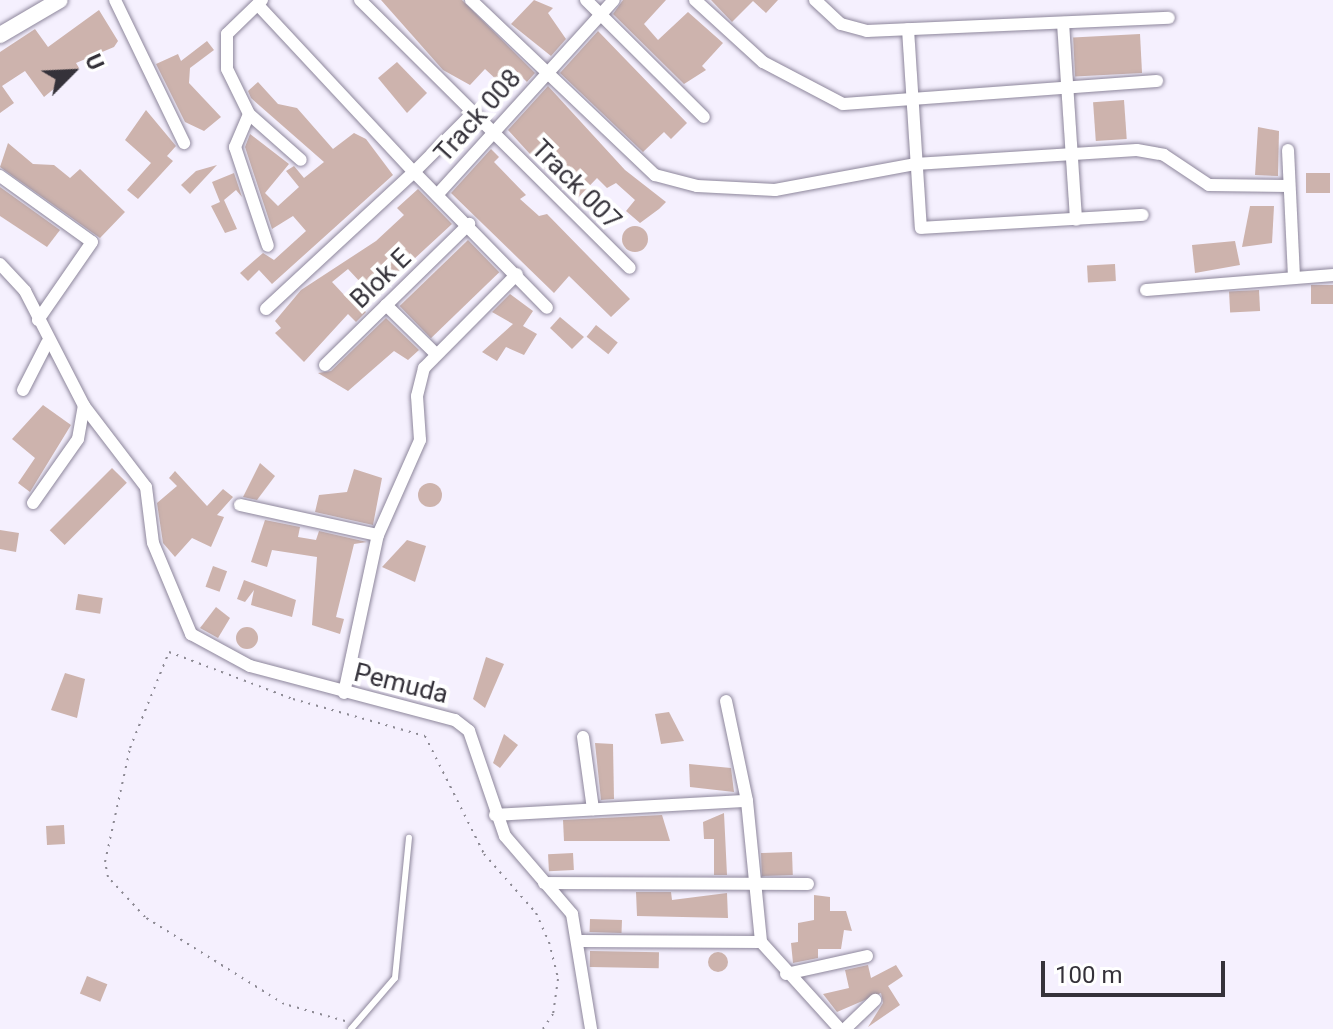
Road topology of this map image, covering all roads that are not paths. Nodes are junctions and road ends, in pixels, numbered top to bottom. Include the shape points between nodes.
1 (60, 0) edge
2 (115, 0) edge
3 (360, 0) edge
4 (471, 0) edge
5 (586, 0) edge
6 (614, 0) edge
7 (695, 0) edge
8 (815, 0) edge
9 (260, 2) edge
10 (600, 14) junction
11 (1169, 18) dead end
12 (1063, 23) junction
13 (908, 29) junction
14 (0, 35) edge
15 (546, 74) junction
16 (1157, 81) dead end
17 (1066, 89) junction
18 (912, 100) junction
19 (473, 113) junction
20 (249, 114) junction
21 (704, 117) dead end
22 (492, 132) junction
23 (184, 143) dead end
24 (1288, 150) dead end
25 (1073, 153) junction
26 (301, 160) dead end
27 (915, 164) junction
28 (414, 172) junction
29 (0, 176) edge
30 (1289, 186) junction
31 (437, 195) junction
32 (1143, 215) dead end
33 (1076, 220) junction
34 (469, 224) junction
35 (268, 246) dead end
36 (0, 264) edge
37 (630, 268) dead end
38 (517, 274) junction
39 (1333, 275) edge
40 (1294, 278) junction
41 (1146, 290) dead end
42 (386, 305) junction
43 (547, 308) dead end
44 (266, 309) dead end
45 (38, 320) junction
46 (47, 343) junction
47 (433, 351) junction
48 (325, 365) dead end
49 (23, 390) dead end
50 (84, 406) junction
51 (33, 503) dead end
52 (240, 505) dead end
53 (378, 535) junction
54 (344, 693) junction
55 (726, 701) dead end
56 (583, 737) dead end
57 (747, 801) junction
58 (593, 809) junction
59 (527, 813) junction
60 (495, 815) junction
61 (409, 838) dead end
62 (511, 845) junction
63 (544, 883) junction
64 (755, 883) junction
65 (808, 884) dead end
66 (580, 941) junction
67 (761, 942) junction
68 (867, 956) dead end
69 (786, 974) junction
70 (875, 1000) dead end
71 (354, 1026) edge
72 (591, 1029) edge
73 (842, 1029) edge

1 - 14 street
2 - 23 street
3 - 19 street, Track 007
4 - 15 street
5 - 10 street
6 - 10 street, Track 008
7 - 18 street via 763,62 820,98
8 - 13 street via 854,29
9 - 20 street via 227,34 224,46 234,91
9 - 28 street
10 - 15 street, Track 008
10 - 21 street
11 - 12 street
12 - 13 street
12 - 17 street
13 - 18 street
15 - 22 street, Track 008
15 - 27 street via 655,175 738,192
16 - 17 street
17 - 18 street
17 - 25 street
18 - 27 street
19 - 22 street, Track 007
19 - 28 street
20 - 26 street
20 - 35 street via 235,147
22 - 31 street, Track 008
22 - 37 street, Track 007
24 - 30 street
25 - 27 street
25 - 30 street via 1150,151 1209,185
25 - 33 street
27 - 33 street via 918,224 927,230
28 - 31 street, Track 008
28 - 44 street, Track 008
29 - 45 street via 92,242
30 - 40 street
31 - 34 street
32 - 33 street
34 - 38 street
34 - 42 street, Blok E
36 - 45 street
38 - 43 street
38 - 47 street
39 - 40 street
40 - 41 street
42 - 47 street
42 - 48 street, Blok E
45 - 46 street
46 - 49 street
46 - 50 street
47 - 53 street via 418,391 417,452
50 - 51 street via 78,439
50 - 54 street, Pemuda via 135,469 149,499 153,543 197,640 250,666
52 - 53 street
53 - 54 street
54 - 60 street, Pemuda via 465,726
55 - 57 street
56 - 58 street
57 - 58 street
57 - 64 street
58 - 59 street
59 - 60 street
59 - 62 street via 514,823
60 - 62 street, Pemuda
61 - 71 lane via 396,975
62 - 63 street, Pemuda
63 - 64 street
63 - 66 street, Pemuda via 572,914
64 - 65 street
64 - 67 street
66 - 67 street
66 - 72 street, Pemuda
67 - 69 street
68 - 69 street
69 - 73 street
70 - 73 street

